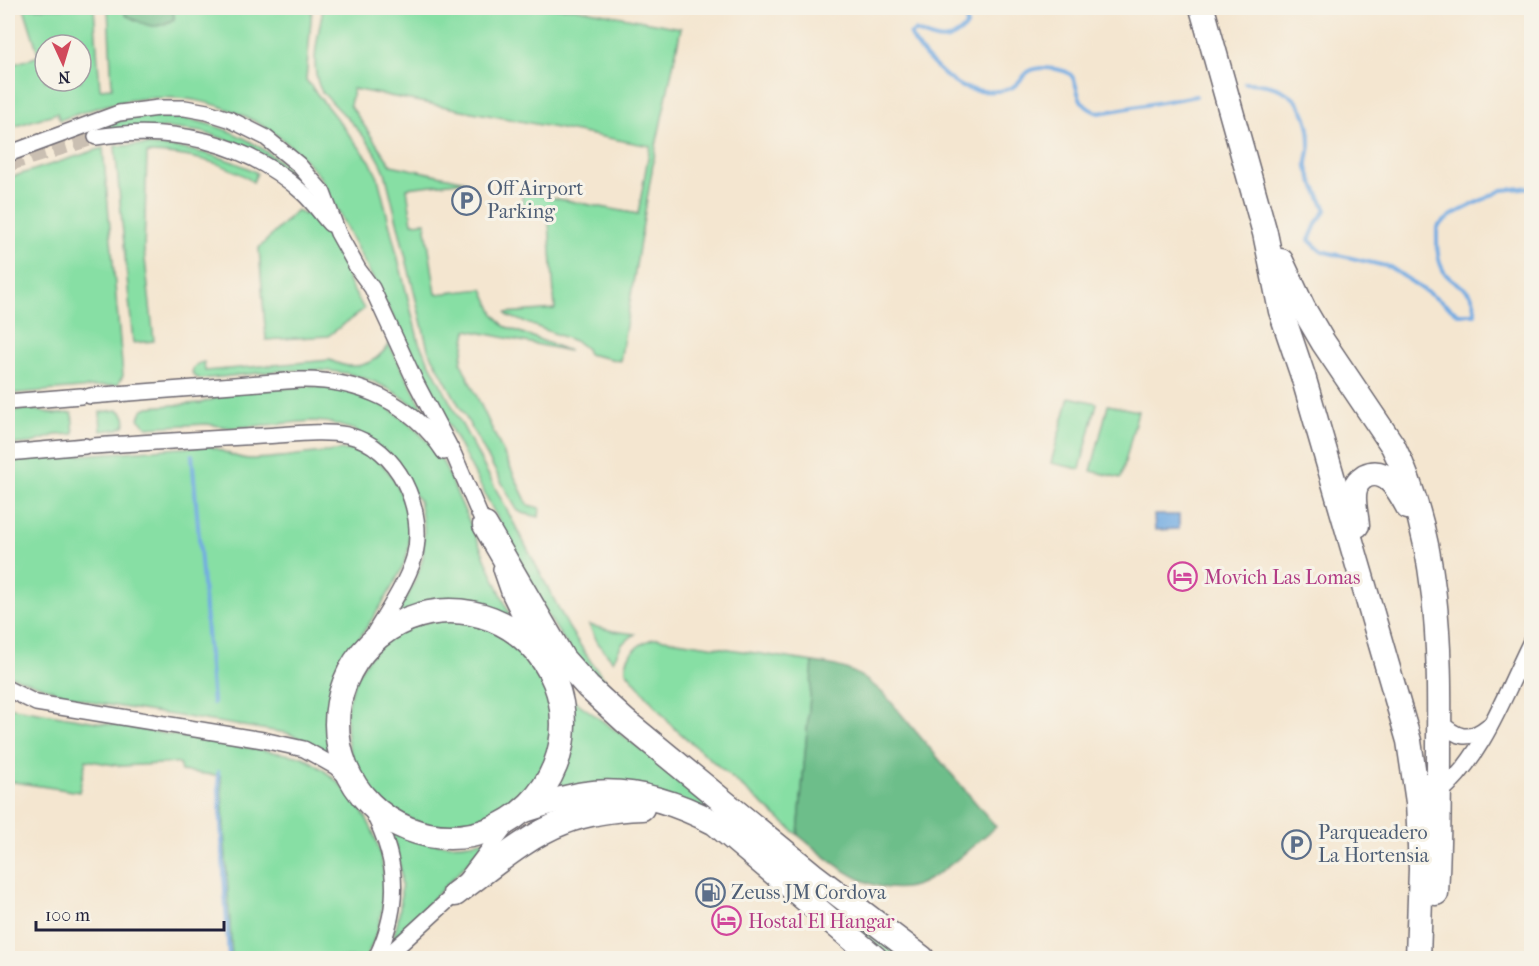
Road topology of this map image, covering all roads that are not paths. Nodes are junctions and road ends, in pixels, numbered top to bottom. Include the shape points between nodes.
1 (1202, 8) edge
2 (96, 137) tunnel mouth
3 (8, 153) edge
4 (338, 233) junction
5 (1265, 233) junction
6 (8, 402) edge
7 (8, 453) edge
8 (464, 482) junction
9 (485, 525) junction
10 (1426, 544) junction
11 (1362, 578) junction
12 (1532, 639) edge
13 (364, 650) junction
14 (546, 664) junction
15 (8, 689) edge
16 (8, 698) edge
17 (36, 703) junction
18 (625, 721) junction
19 (1439, 721) junction
20 (1490, 724) junction
21 (360, 792) junction
22 (1439, 794) junction
23 (693, 811) junction
24 (518, 814) junction
25 (455, 894) junction
26 (838, 928) junction
27 (376, 958) edge
28 (385, 958) edge
29 (869, 958) edge
30 (875, 958) edge
31 (922, 958) edge
32 (1418, 958) edge
33 (1432, 958) edge

1 - 5 main road
2 - 4 street via 147,132 224,145 282,176 303,193
3 - 4 street via 119,113 159,108 207,112 265,137 298,164 322,193
4 - 8 street via 372,288
5 - 10 main road via 1323,342 1393,446 1407,478
5 - 11 main road via 1281,311
6 - 8 street via 300,380 333,381 380,396 411,415 438,444
7 - 13 street via 309,433 348,436 376,450 407,486 416,537 408,573
8 - 9 street
9 - 14 street via 510,595
9 - 18 main road via 563,658
10 - 11 main road via 1399,489 1384,476 1363,477 1355,486 1354,499
10 - 19 main road via 1438,634
11 - 32 main road via 1402,715 1419,802 1422,869
12 - 20 street
13 - 14 main road via 377,637 409,619 444,611 463,612 498,622 528,642
13 - 21 main road via 347,677 336,723 340,754
14 - 18 main road via 581,698
14 - 24 main road via 562,704 563,737 550,777 536,798
15 - 17 street
16 - 17 street
17 - 21 street via 304,749 336,767
18 - 31 main road
19 - 20 street via 1454,734 1464,736 1473,736
19 - 22 main road
20 - 22 street via 1474,755
21 - 24 main road via 399,825 436,837 476,834 498,827
21 - 27 street via 388,845 393,864 391,917
22 - 33 main road
23 - 24 main road via 658,799 622,793 585,794
23 - 25 main road via 641,807 609,810 563,822 527,842
23 - 26 main road via 715,823
24 - 25 street
25 - 28 street
26 - 29 main road
26 - 30 main road

